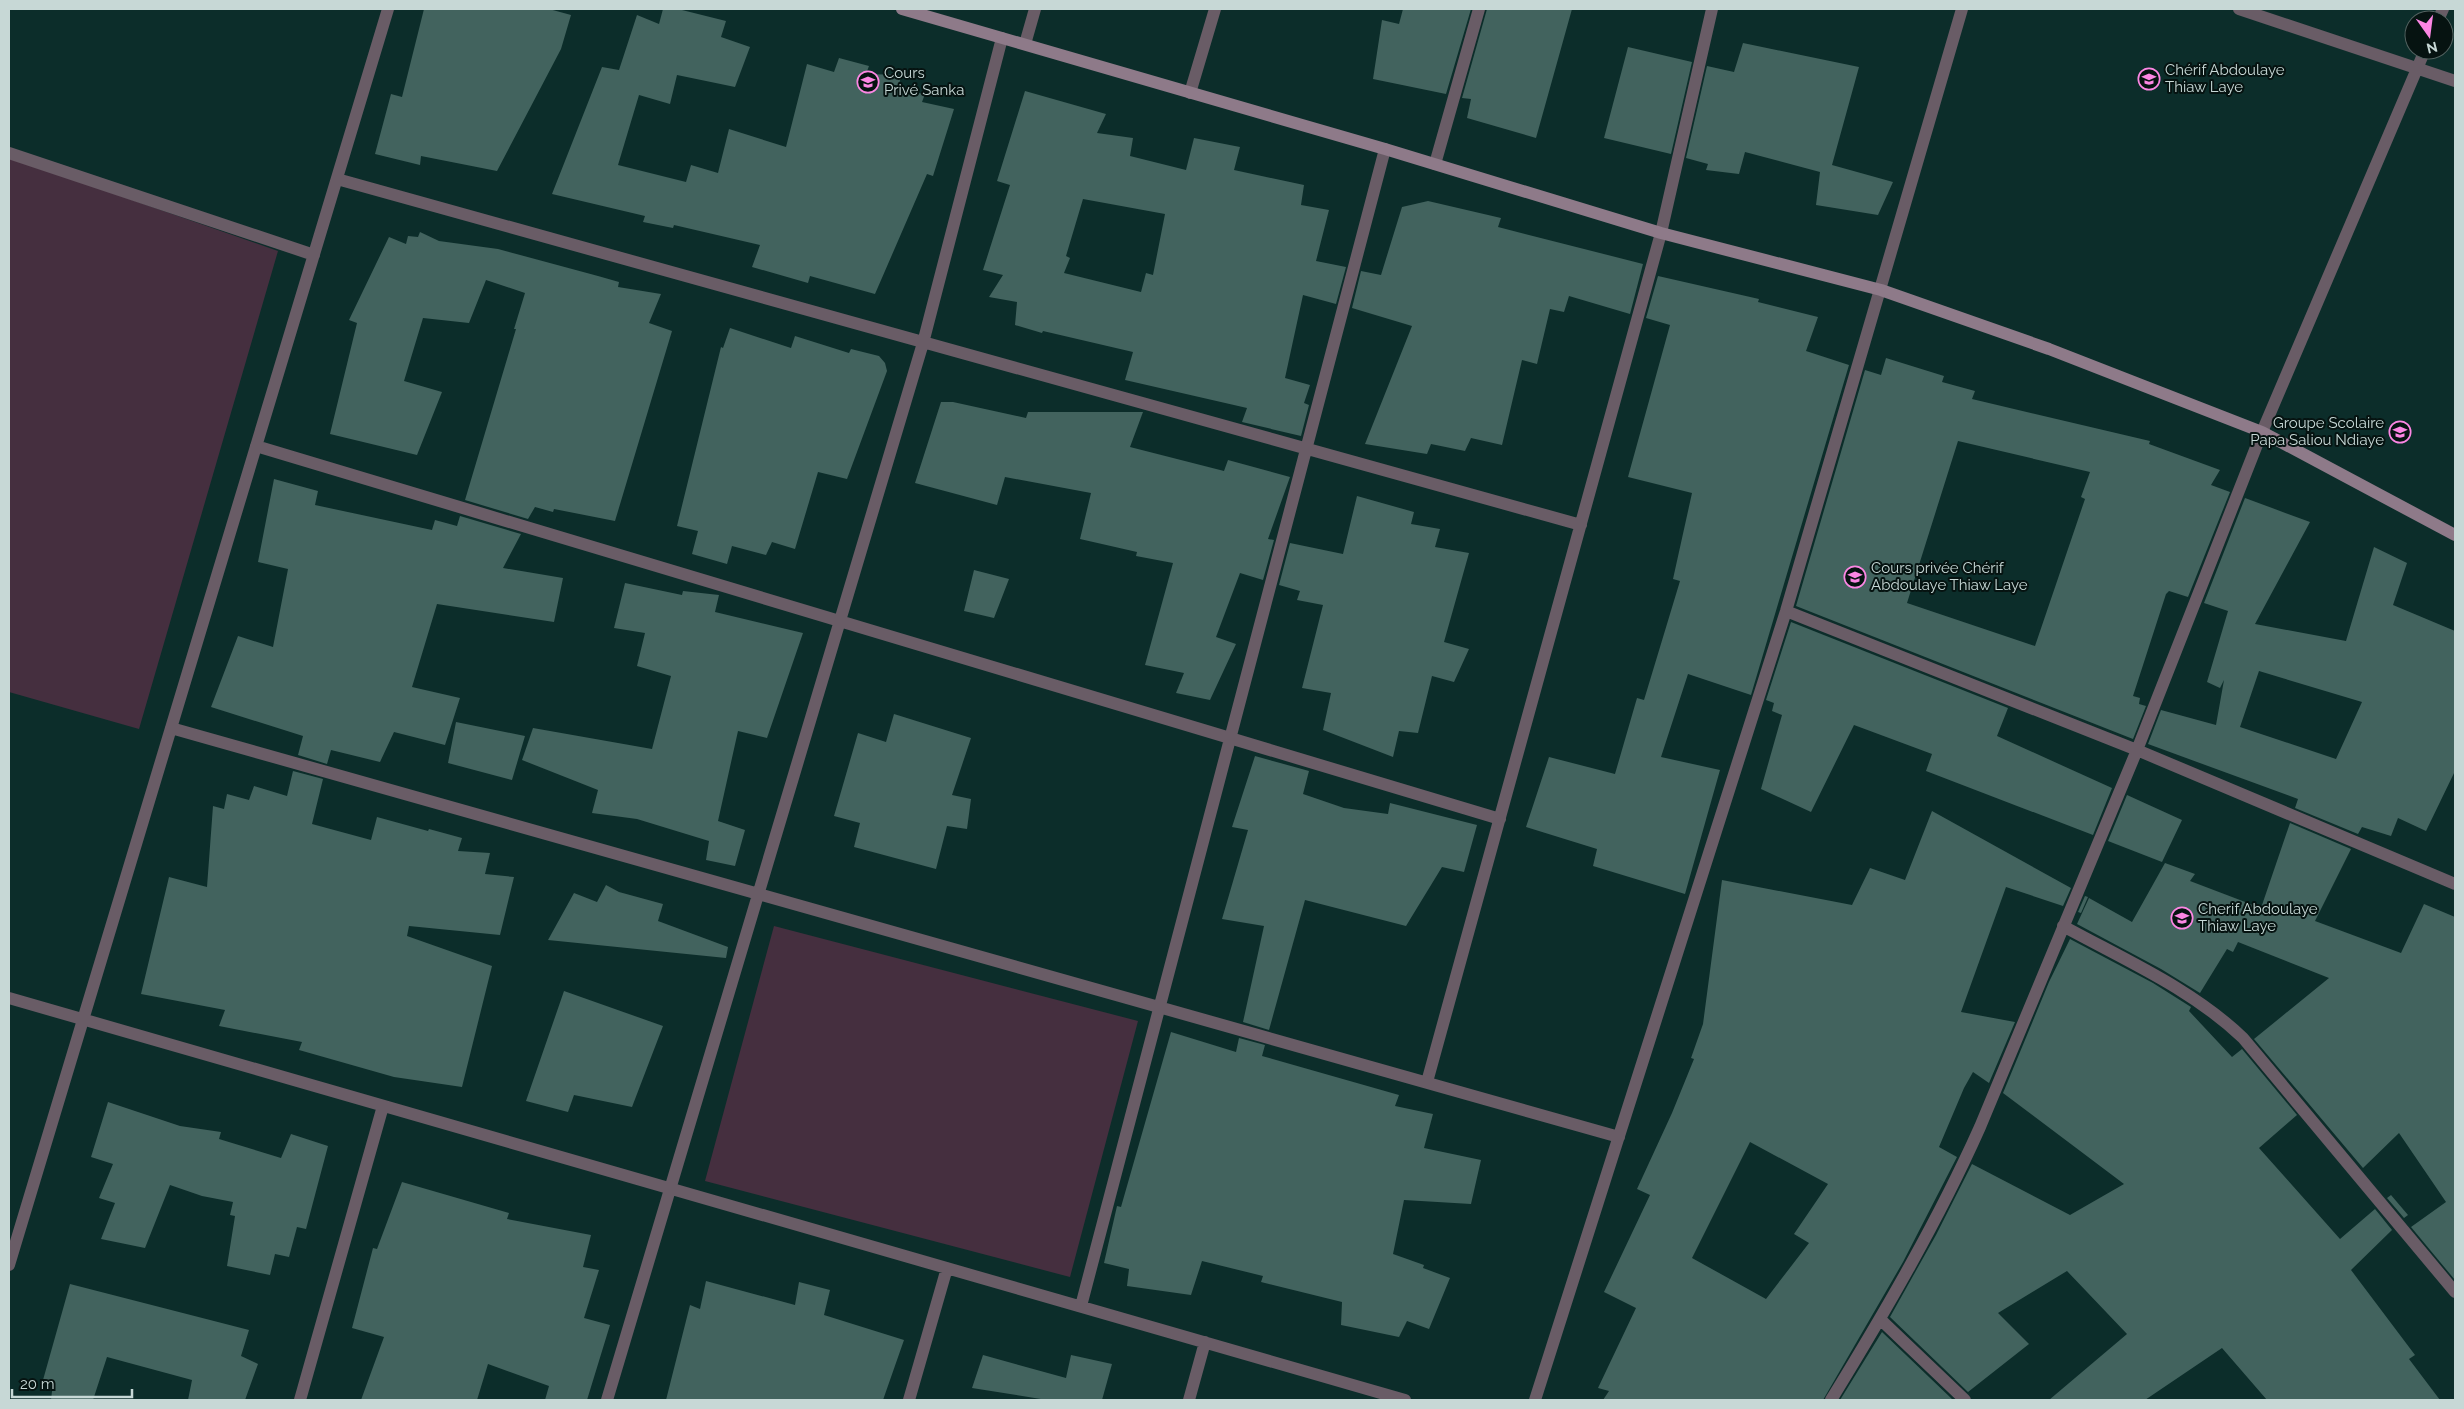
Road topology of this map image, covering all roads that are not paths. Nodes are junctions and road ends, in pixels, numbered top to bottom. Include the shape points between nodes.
1 (388, 9) edge
2 (902, 9) edge
3 (1035, 9) edge
4 (1215, 9) edge
5 (1479, 9) edge
6 (1712, 9) edge
7 (1962, 9) edge
8 (2239, 9) edge
9 (1002, 38) junction
10 (1025, 44) junction
11 (2421, 60) edge
12 (2417, 68) junction
13 (2455, 81) edge
14 (1190, 93) junction
15 (1385, 149) junction
16 (9, 153) edge
17 (1435, 164) junction
18 (337, 179) junction
19 (1661, 233) junction
20 (314, 254) junction
21 (1881, 290) junction
22 (923, 342) junction
23 (2262, 432) junction
24 (256, 446) junction
25 (1306, 449) junction
26 (1581, 525) junction
27 (2455, 535) edge
28 (1786, 611) junction
29 (840, 621) junction
30 (171, 728) junction
31 (1230, 738) junction
32 (2137, 750) junction
33 (1500, 819) junction
34 (2455, 884) edge
35 (758, 894) junction
36 (2063, 926) junction
37 (9, 998) edge
38 (1160, 1007) junction
39 (83, 1019) junction
40 (1427, 1082) junction
41 (383, 1106) junction
42 (1619, 1137) junction
43 (670, 1188) junction
44 (9, 1266) edge
45 (947, 1268) junction
46 (2455, 1292) edge
47 (1080, 1306) junction
48 (1880, 1319) junction
49 (1204, 1342) junction
50 (300, 1400) edge
51 (606, 1400) edge
52 (909, 1400) edge
53 (1189, 1400) edge
54 (1405, 1400) edge
55 (1535, 1400) edge
56 (1831, 1400) edge
57 (1965, 1400) edge

1 - 18 street
2 - 9 street
3 - 10 street
4 - 14 street
5 - 17 street
6 - 19 street
7 - 21 street
8 - 12 street
9 - 10 street
9 - 22 street
10 - 14 street
11 - 12 street
12 - 13 street
12 - 23 street
14 - 15 street
15 - 17 street
15 - 25 street
16 - 20 street
17 - 19 street
18 - 20 street
18 - 22 street
19 - 21 street
19 - 26 street
20 - 24 street
21 - 23 street via 2049,349
21 - 28 street
22 - 25 street
22 - 29 street
23 - 27 street
23 - 32 street
24 - 29 street
24 - 30 street
25 - 26 street
25 - 31 street
26 - 33 street
28 - 32 street
28 - 42 street
29 - 31 street
29 - 35 street
30 - 35 street
30 - 39 street
31 - 33 street
31 - 38 street
32 - 34 street
32 - 36 street
33 - 40 street
35 - 38 street
35 - 43 street
36 - 46 street via 2184,993 2220,1017 2243,1038
36 - 48 street via 1964,1164
37 - 39 street
38 - 40 street
38 - 47 street
39 - 41 street
39 - 44 street
40 - 42 street
41 - 43 street
41 - 50 street
42 - 55 street
43 - 45 street
43 - 51 street
45 - 47 street
45 - 52 street
47 - 49 street
48 - 56 street
48 - 57 street
49 - 53 street
49 - 54 street

